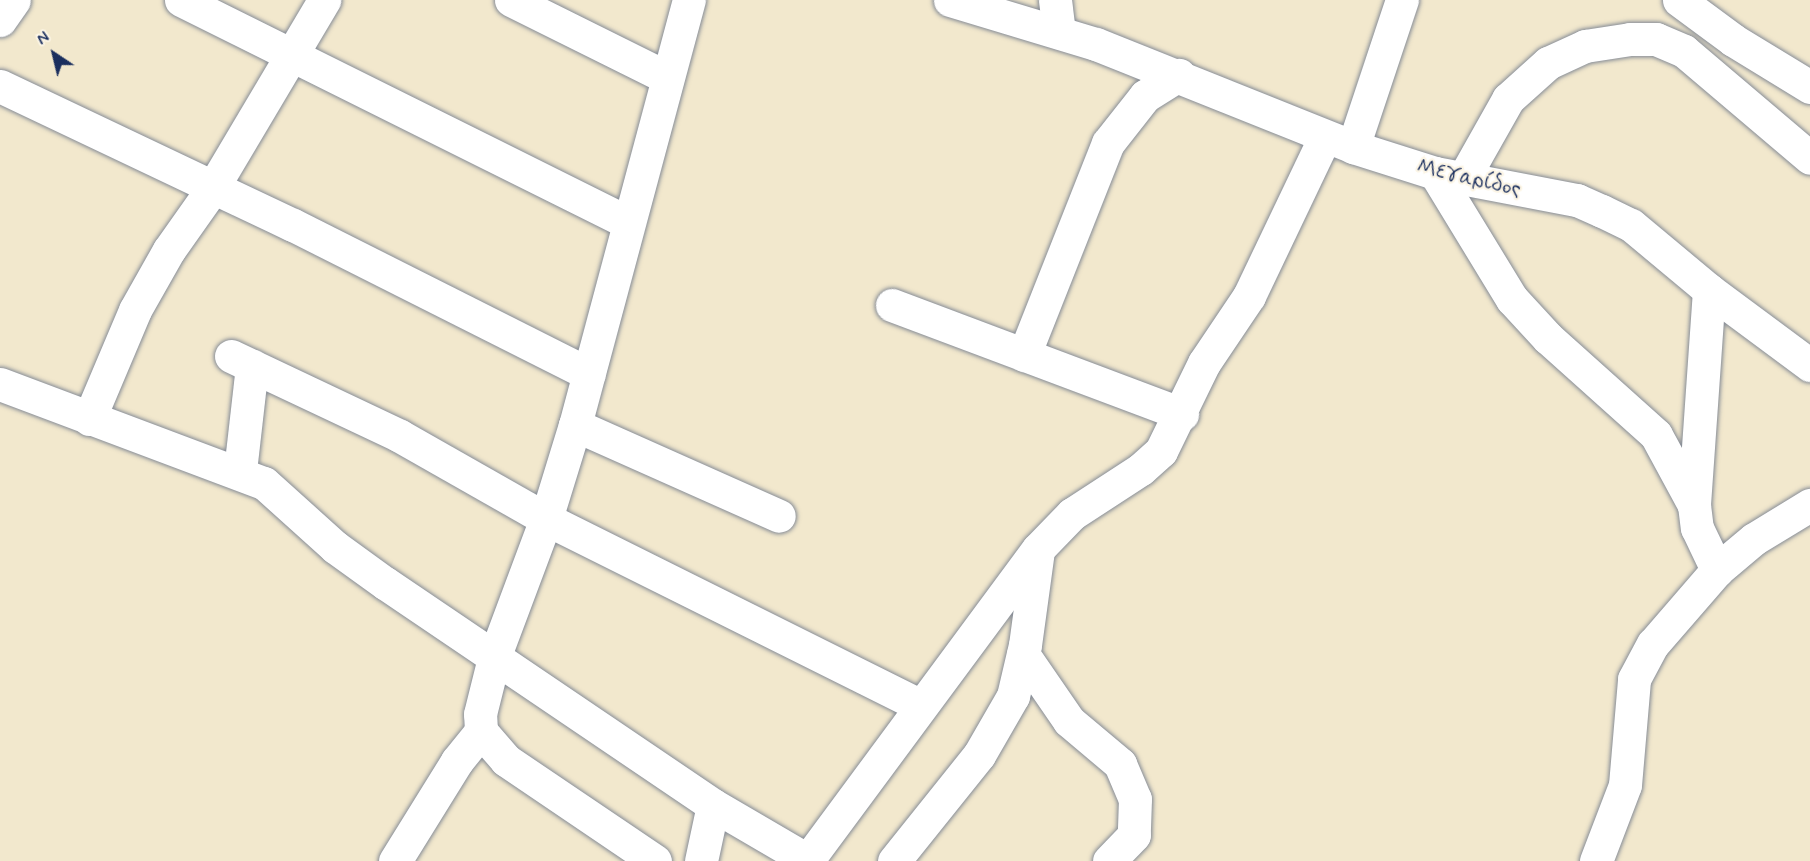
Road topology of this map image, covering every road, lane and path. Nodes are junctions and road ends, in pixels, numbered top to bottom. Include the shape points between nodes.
1 (14, 0) edge
2 (181, 0) edge
3 (324, 0) edge
4 (512, 0) edge
5 (688, 0) edge
6 (1010, 0) edge
7 (1055, 0) edge
8 (1402, 0) edge
9 (1679, 0) edge
10 (963, 5) edge
11 (0, 20) edge
12 (1059, 32) junction
13 (291, 57) junction
14 (1179, 75) junction
15 (666, 77) junction
16 (0, 86) edge
17 (1810, 87) edge
18 (1339, 142) junction
19 (1810, 158) edge
20 (1449, 176) junction
21 (212, 189) junction
22 (629, 223) junction
23 (1709, 290) junction
24 (892, 305) dead end
25 (1024, 355) junction
26 (1810, 365) edge
27 (589, 374) junction
28 (0, 384) edge
29 (1182, 414) junction
30 (89, 419) junction
31 (575, 425) junction
32 (240, 471) junction
33 (1694, 505) junction
34 (1810, 505) edge
35 (779, 516) dead end
36 (546, 519) junction
37 (1038, 549) junction
38 (1717, 570) junction
39 (1023, 654) junction
40 (494, 658) junction
41 (919, 705) junction
42 (481, 731) junction
43 (713, 805) junction
44 (395, 861) edge
45 (655, 861) edge
46 (701, 861) edge
47 (807, 861) edge
48 (894, 861) edge
49 (1109, 861) edge
50 (1596, 861) edge

1 - 11 street
2 - 13 street
3 - 13 street
4 - 15 street
5 - 15 street
6 - 10 street
7 - 12 street
8 - 18 street
9 - 17 street via 1733,40
10 - 12 street, Μεγαρίδος
12 - 14 street, Μεγαρίδος
13 - 21 street
13 - 22 street
14 - 18 street, Μεγαρίδος
14 - 25 street via 1145,96 1108,143
15 - 22 street
16 - 21 street
18 - 20 street, Μεγαρίδος
18 - 29 street via 1249,296 1204,363
19 - 20 street via 1684,51 1656,39 1630,39 1585,46 1548,63 1508,99
20 - 23 street, Μεγαρίδος via 1576,200 1602,211 1631,225
20 - 33 street via 1512,299 1570,359 1656,435
21 - 27 street via 293,225
21 - 30 street via 169,250 135,310
22 - 27 street
23 - 26 street, Μεγαρίδος
23 - 33 street
24 - 25 street
25 - 29 street
27 - 31 street
28 - 30 street
29 - 37 street via 1154,457 1072,514
30 - 32 street
31 - 35 street
31 - 36 street
32 - 36 street via 242,361 400,436
32 - 40 street via 264,483 352,559
33 - 38 street via 1697,528
34 - 38 street via 1754,539
36 - 40 street
36 - 41 street
37 - 39 street
37 - 41 street
38 - 50 street via 1653,644 1635,679 1625,785
39 - 48 street via 1013,696 990,738
39 - 49 street via 1069,721 1120,764 1135,799 1134,835
40 - 42 street via 480,714
40 - 43 street
41 - 47 street
42 - 44 street via 457,761
42 - 45 street via 506,760
43 - 46 street
43 - 47 street

